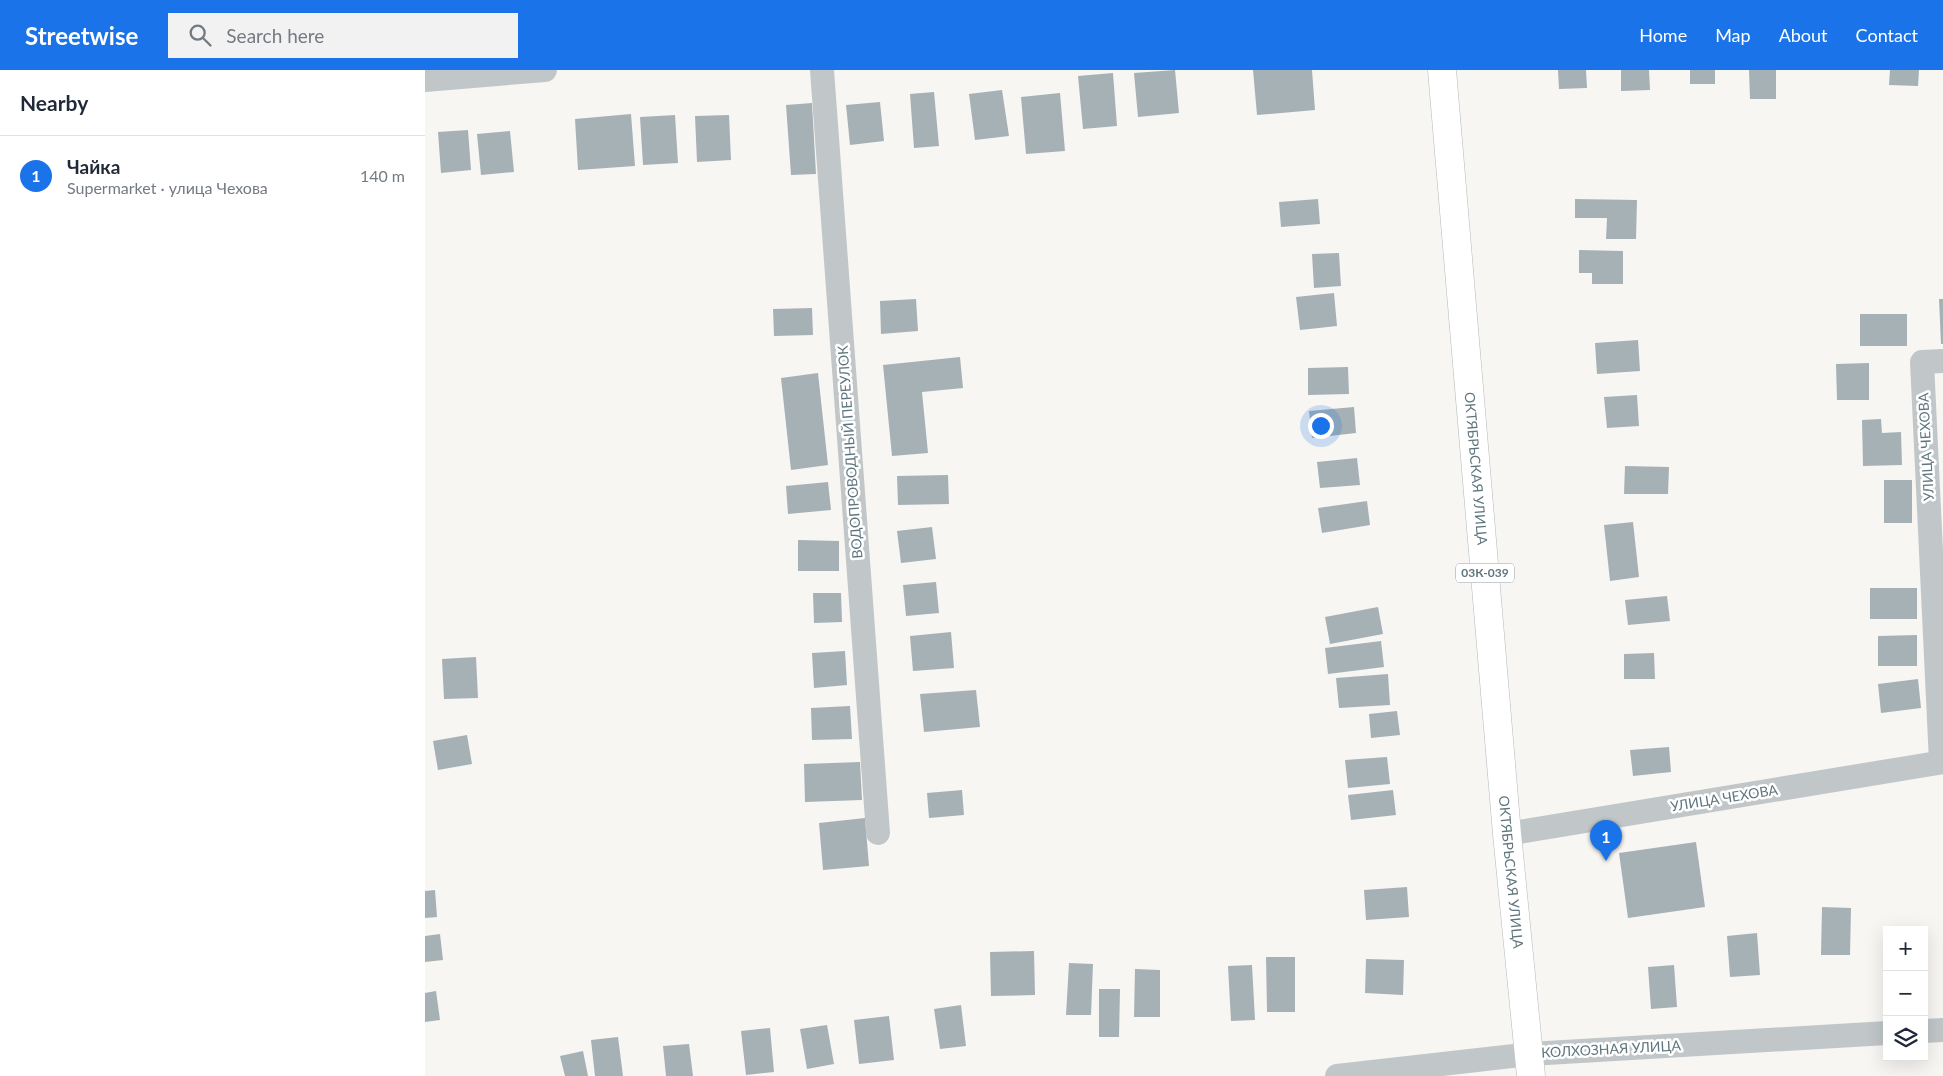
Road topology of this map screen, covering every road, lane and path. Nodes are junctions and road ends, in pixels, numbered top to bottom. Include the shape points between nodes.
1 (545, 70) edge
2 (822, 70) edge
3 (1443, 70) edge
4 (425, 80) edge
5 (1943, 361) edge
6 (1942, 762) edge
7 (878, 833) dead end
8 (1507, 834) junction
9 (1943, 1030) edge
10 (1928, 1031) edge
11 (1883, 1033) edge
12 (1531, 1065) edge
13 (1337, 1076) edge

1 - 4 street
2 - 7 street, ВОДОПРОВОДНЫЙ ПЕРЕУЛОК
3 - 8 main road, ОКТЯБРЬСКАЯ УЛИЦА / 03К-039
5 - 6 street, УЛИЦА ЧЕХОВА via 1922,362
6 - 8 street, УЛИЦА ЧЕХОВА
8 - 12 main road, ОКТЯБРЬСКАЯ УЛИЦА / 03К-039
9 - 10 street
11 - 12 street, КОЛХОЗНАЯ УЛИЦА
12 - 13 street, КОЛХОЗНАЯ УЛИЦА

